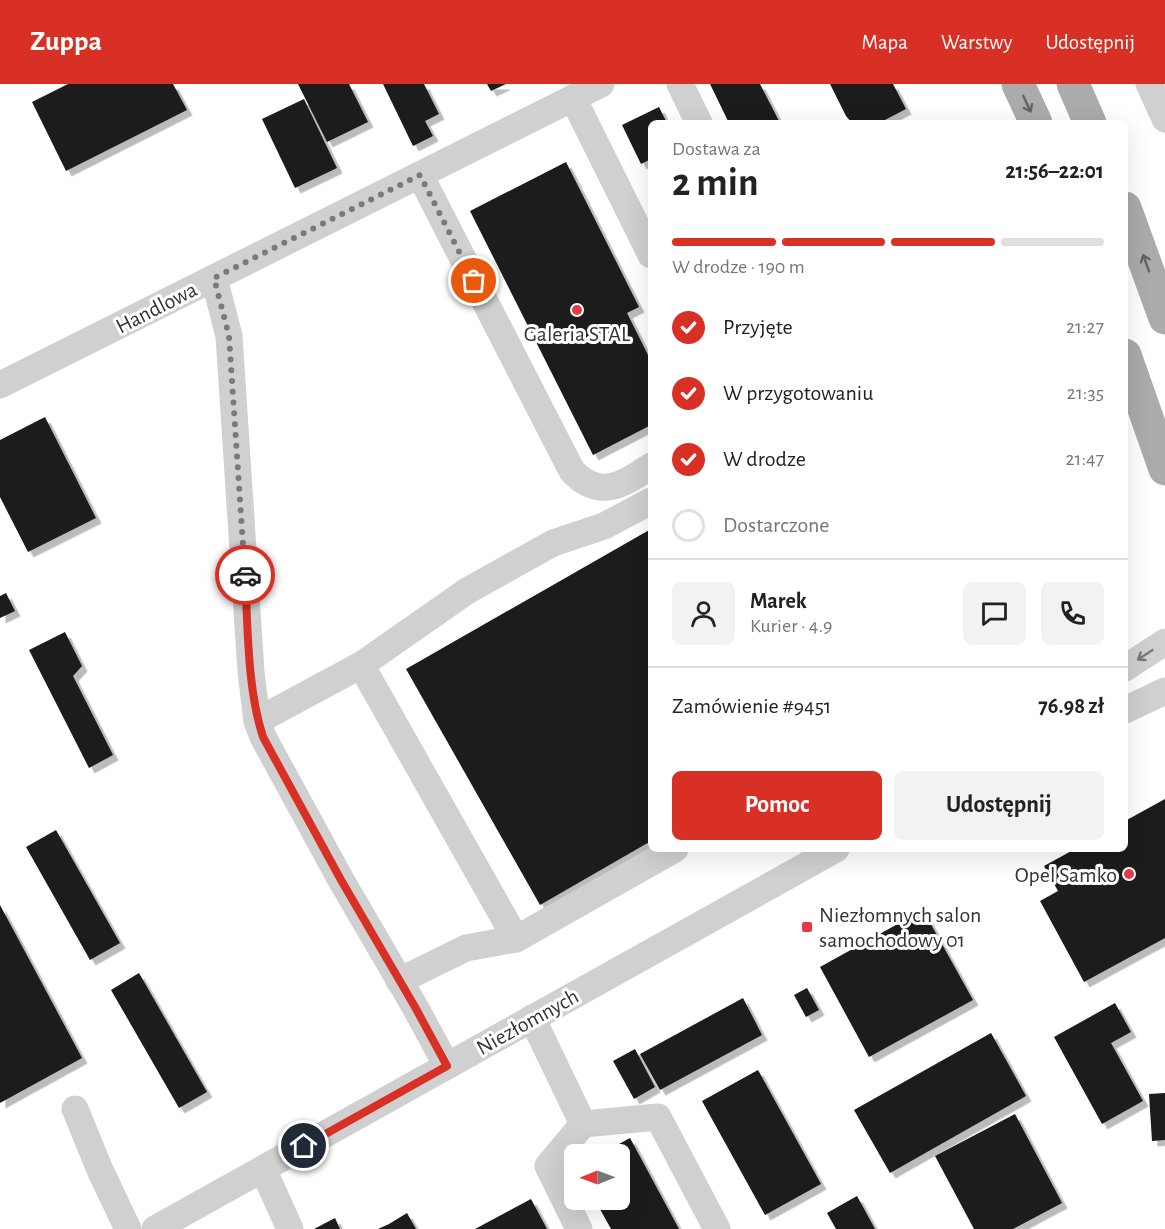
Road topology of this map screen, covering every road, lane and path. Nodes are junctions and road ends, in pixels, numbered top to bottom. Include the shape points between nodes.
1 (601, 84) edge
2 (680, 84) edge
3 (1018, 84) edge
4 (1073, 84) edge
5 (1149, 84) edge
6 (573, 98) junction
7 (1165, 119) edge
8 (698, 120) edge
9 (1035, 120) edge
10 (1089, 120) edge
11 (420, 175) junction
12 (1128, 216) edge
13 (648, 249) edge
14 (214, 278) junction
15 (1165, 318) edge
16 (1128, 364) edge
17 (0, 385) edge
18 (648, 468) edge
19 (1165, 469) edge
20 (648, 503) edge
21 (1165, 642) edge
22 (361, 665) junction
23 (1128, 666) edge
24 (1165, 692) edge
25 (1128, 709) edge
26 (257, 721) junction
27 (670, 852) edge
28 (831, 852) edge
29 (516, 939) junction
30 (399, 981) junction
31 (532, 1018) junction
32 (447, 1066) junction
33 (75, 1109) dead end
34 (583, 1124) junction
35 (263, 1169) junction
36 (128, 1229) edge
37 (155, 1229) edge
38 (290, 1229) edge
39 (579, 1229) edge
40 (717, 1229) edge

1 - 6 street, Handlowa
2 - 8 street
3 -> 9 main road
4 - 10 main road
5 - 7 street
6 - 11 street, Handlowa
6 - 13 street
11 - 14 street, Handlowa
11 - 18 street via 572,471 583,483 598,489 622,484
15 -> 12 main road
14 - 17 street, Handlowa
14 - 26 street via 229,336
16 - 19 main road
20 - 22 street via 604,526 553,543 467,591
21 -> 23 street
22 - 26 street
22 - 29 street
24 - 25 street
26 - 30 street
27 - 29 street
28 - 31 street, Niezłomnych
29 - 30 street via 466,948
30 - 32 street
31 - 32 street, Niezłomnych
31 - 34 street
32 - 35 street, Niezłomnych
33 - 36 street
34 - 39 street via 548,1166
34 - 40 street via 658,1116
35 - 37 street, Niezłomnych
35 - 38 street

